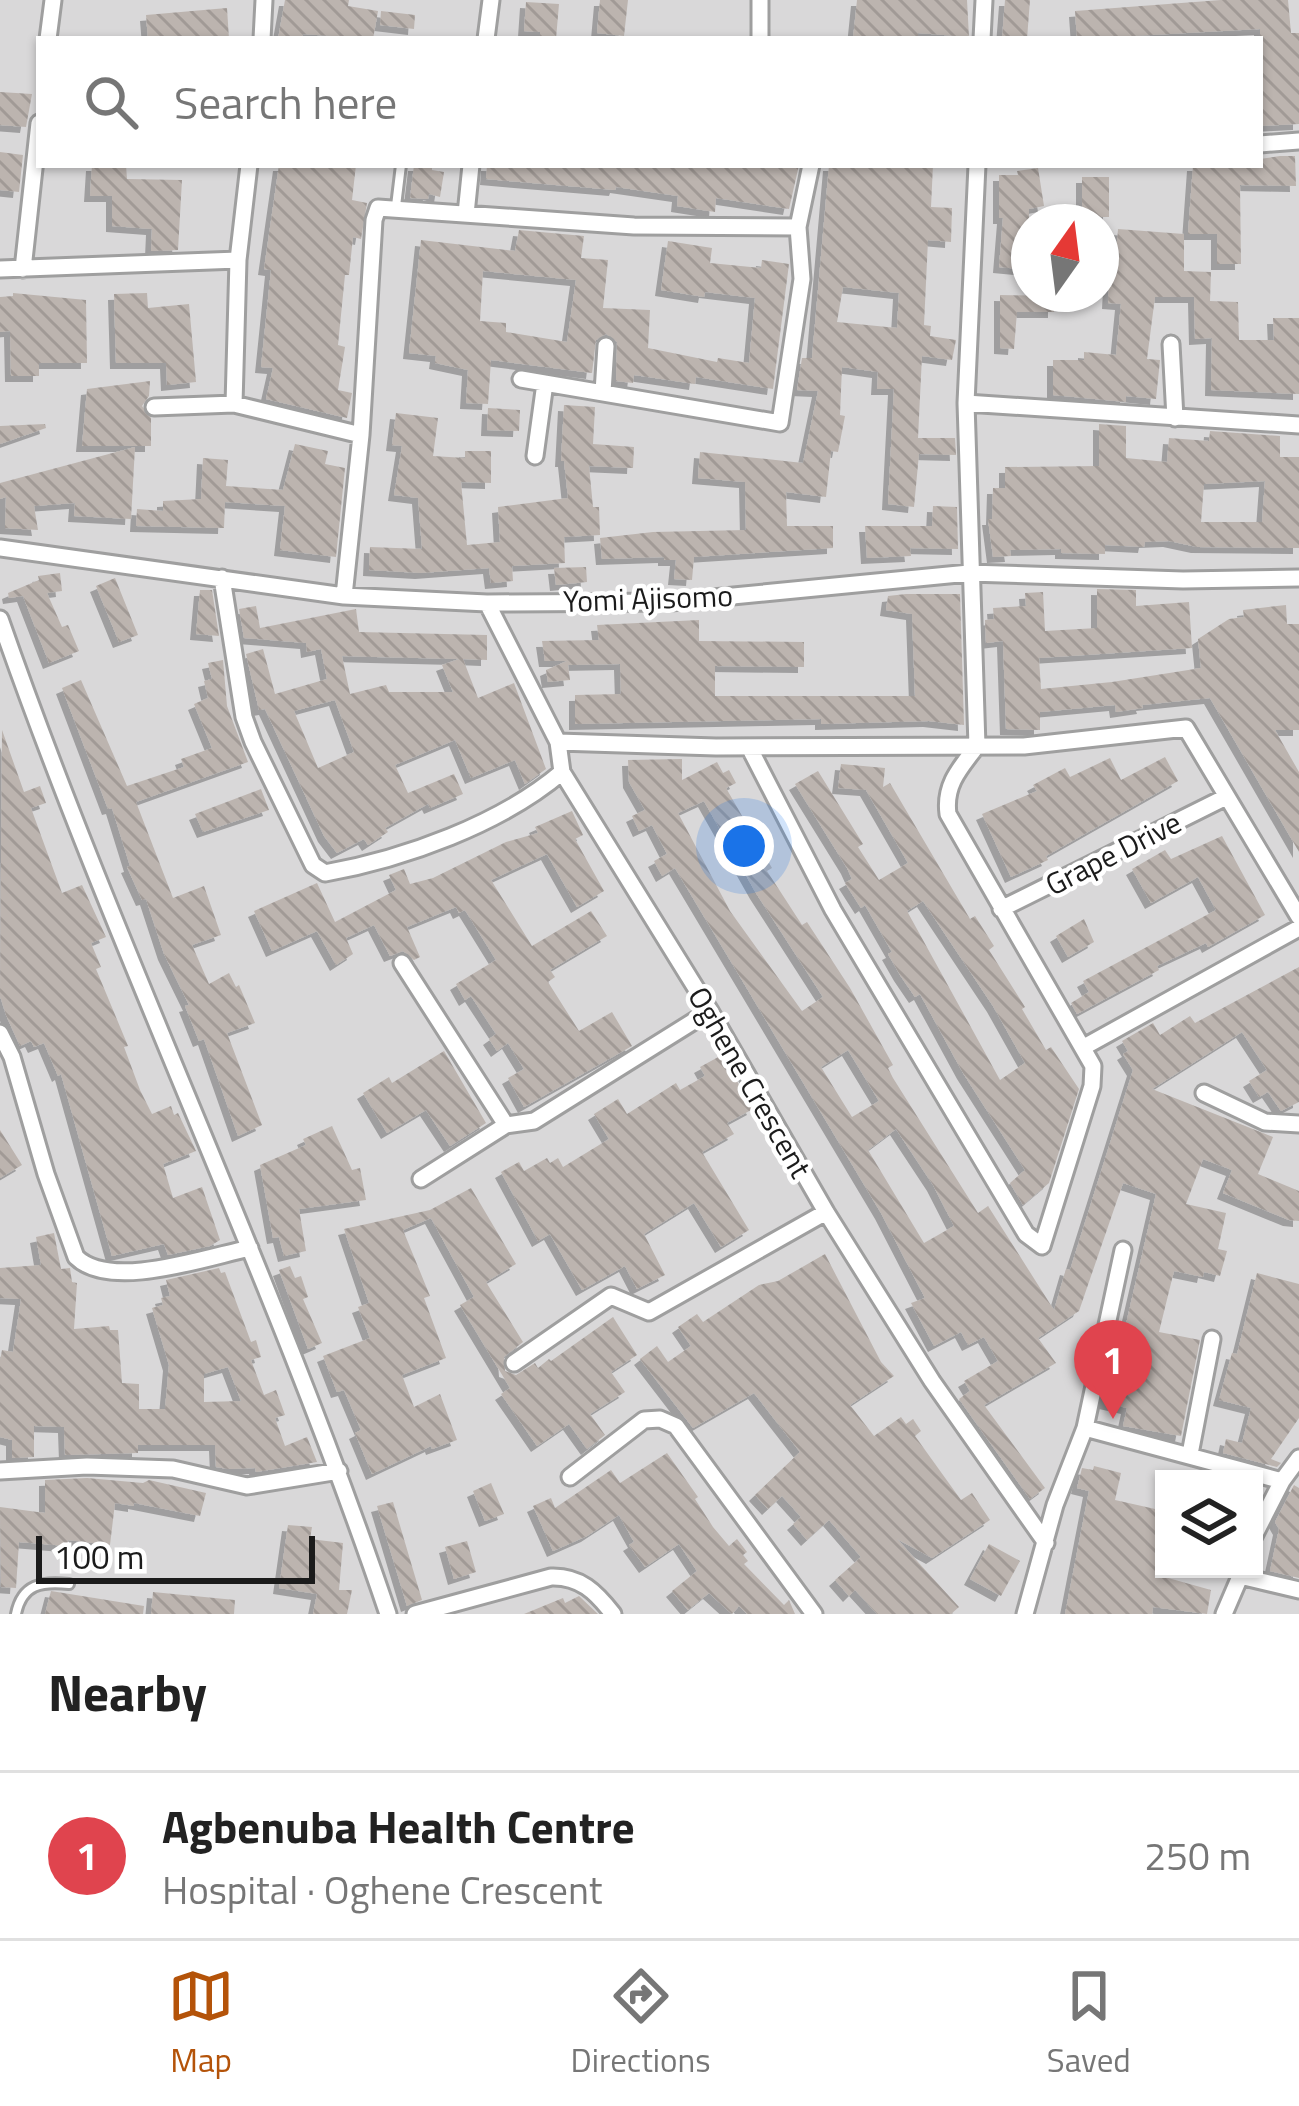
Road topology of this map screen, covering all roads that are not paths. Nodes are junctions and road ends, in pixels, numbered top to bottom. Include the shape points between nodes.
1 (53, 0) edge
2 (264, 0) edge
3 (491, 0) edge
4 (760, 0) edge
5 (984, 0) edge
6 (48, 36) edge
7 (262, 36) edge
8 (486, 36) edge
9 (760, 36) edge
10 (982, 36) edge
11 (1299, 141) edge
12 (1263, 143) edge
13 (36, 149) edge
14 (249, 168) edge
15 (401, 168) edge
16 (471, 168) edge
17 (810, 168) edge
18 (977, 168) edge
19 (396, 206) junction
20 (466, 214) junction
21 (798, 227) junction
22 (238, 260) junction
23 (0, 269) edge
24 (22, 269) junction
25 (1172, 344) dead end
26 (606, 346) dead end
27 (521, 379) dead end
28 (545, 383) junction
29 (603, 392) junction
30 (966, 403) junction
31 (234, 404) junction
32 (154, 407) dead end
33 (1175, 418) junction
34 (1299, 425) edge
35 (361, 434) junction
36 (535, 456) dead end
37 (0, 548) edge
38 (969, 573) junction
39 (223, 578) junction
40 (1299, 578) edge
41 (344, 596) junction
42 (487, 603) junction
43 (0, 619) edge
44 (558, 742) junction
45 (977, 746) junction
46 (749, 747) junction
47 (562, 772) junction
48 (1224, 798) junction
49 (1001, 909) junction
50 (1299, 917) edge
51 (1299, 928) edge
52 (402, 963) dead end
53 (710, 1011) junction
54 (0, 1033) edge
55 (1084, 1047) junction
56 (6, 1062) edge
57 (1204, 1093) dead end
58 (1299, 1124) edge
59 (506, 1125) junction
60 (421, 1179) dead end
61 (826, 1212) junction
62 (250, 1248) junction
63 (1123, 1250) dead end
64 (1212, 1339) dead end
65 (514, 1364) dead end
66 (1085, 1428) junction
67 (1190, 1454) junction
68 (1299, 1458) edge
69 (0, 1471) edge
70 (339, 1471) junction
71 (570, 1477) dead end
72 (1282, 1481) junction
73 (1263, 1518) edge
74 (1046, 1543) junction
75 (1240, 1578) edge
76 (1259, 1578) edge
77 (69, 1584) dead end
78 (1299, 1590) edge
79 (16, 1614) edge
80 (388, 1614) edge
81 (415, 1614) edge
82 (613, 1614) edge
83 (814, 1614) edge
84 (1025, 1614) edge
85 (1224, 1614) edge

1 - 6 street
2 - 7 street
3 - 8 street
4 - 9 street
5 - 10 street
11 - 12 street
13 - 24 street
14 - 22 street
15 - 19 lane
16 - 20 street
17 - 21 street
18 - 30 street
19 - 20 street
19 - 35 street via 379,208 374,220
20 - 21 street
21 - 29 street via 802,279 780,422
22 - 24 street
22 - 31 street
23 - 24 street
25 - 33 street
26 - 29 street
27 - 28 street
28 - 29 street
28 - 36 street
30 - 33 street
30 - 38 street
31 - 32 street
31 - 35 street
33 - 34 street
35 - 41 street
37 - 39 street, Yomi Ajisomo
38 - 40 street, Yomi Ajisomo
38 - 42 street, Yomi Ajisomo via 671,602
38 - 45 street
39 - 41 street, Yomi Ajisomo
39 - 47 street via 244,717 313,865 325,873 429,845 536,794
41 - 42 street, Yomi Ajisomo
42 - 44 street, Oghene Crescent
43 - 62 street via 51,765
44 - 46 street
44 - 47 street, Oghene Crescent
45 - 46 street
45 - 48 street via 1186,728
45 - 49 street via 951,781 948,814
46 - 55 street via 900,1028 1026,1234 1042,1246 1092,1086
47 - 53 street, Oghene Crescent
48 - 49 street, Grape Drive
48 - 50 street
49 - 55 street
51 - 55 street
52 - 59 street
53 - 59 street via 534,1121
53 - 61 street, Oghene Crescent
54 - 56 street
56 - 62 street via 85,1267 128,1273
57 - 58 street via 1265,1122
59 - 60 street
61 - 65 street via 650,1312 610,1296
61 - 74 street, Oghene Crescent
62 - 70 street
63 - 66 street
64 - 67 street
66 - 67 street
66 - 74 street
67 - 72 street
68 - 72 street
69 - 70 street via 172,1469 247,1486
70 - 80 street
71 - 83 street via 644,1420 676,1426
72 - 73 street
74 - 84 street
75 - 85 street
76 - 78 street
77 - 79 lane via 35,1585
81 - 82 street via 568,1576

